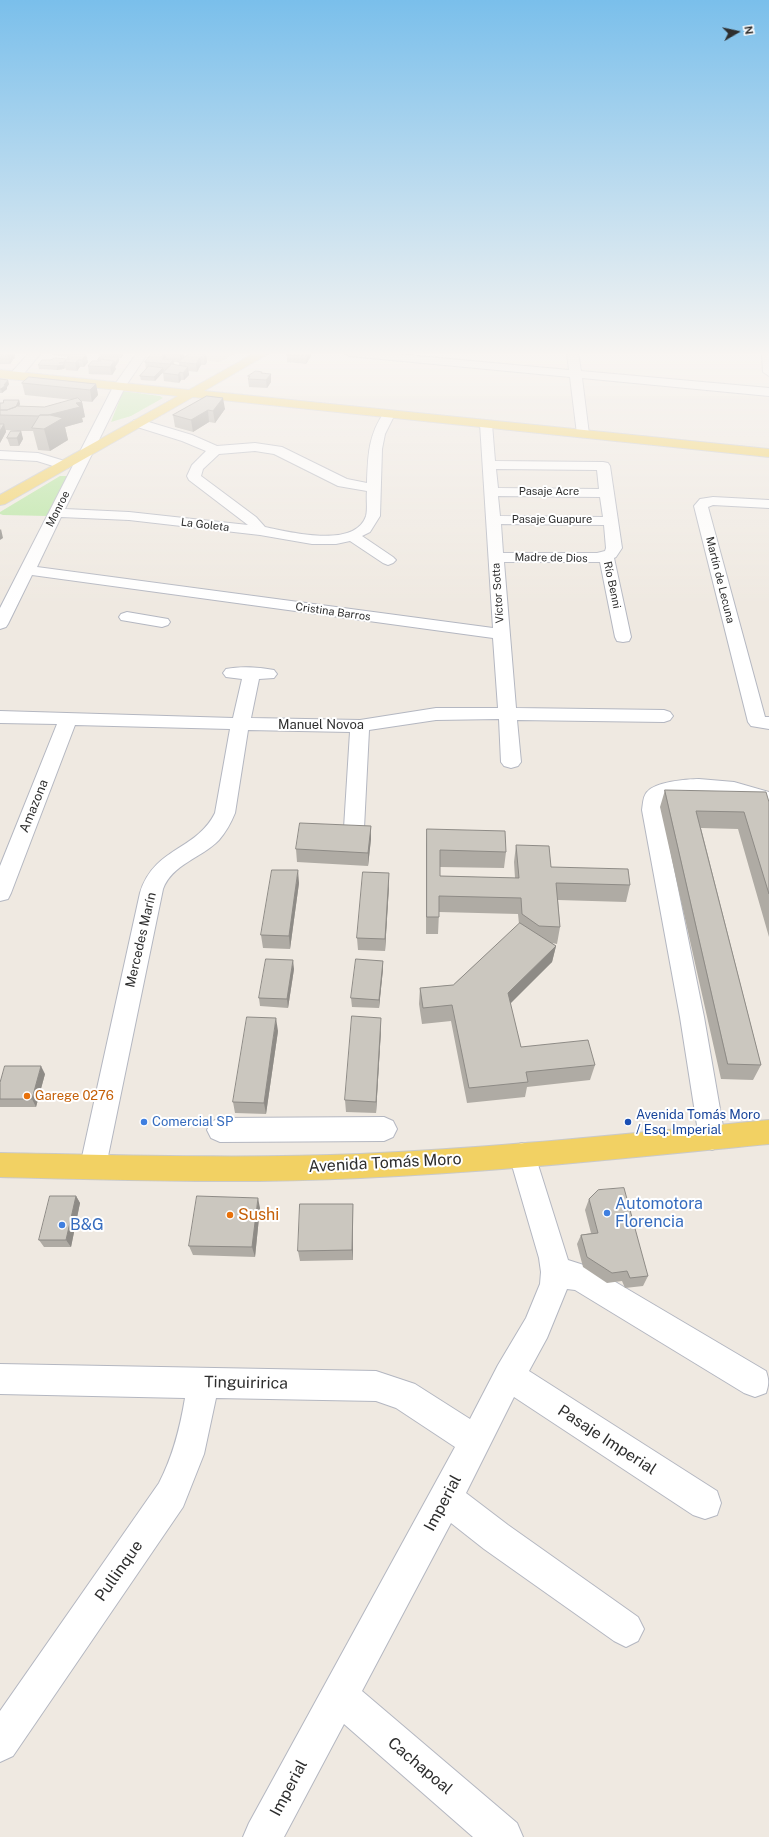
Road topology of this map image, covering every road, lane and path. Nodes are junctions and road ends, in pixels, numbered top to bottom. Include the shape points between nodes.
1 (94, 439) edge
2 (110, 439) edge
3 (189, 439) edge
4 (378, 439) edge
5 (487, 439) edge
6 (629, 439) edge
7 (215, 450) junction
8 (87, 452) junction
9 (769, 453) edge
10 (0, 455) edge
11 (63, 465) junction
12 (489, 465) junction
13 (372, 488) junction
14 (492, 492) junction
15 (606, 492) junction
16 (0, 501) edge
17 (769, 504) edge
18 (57, 513) junction
19 (493, 520) junction
20 (610, 521) junction
21 (260, 531) junction
22 (352, 536) junction
23 (606, 556) junction
24 (496, 557) junction
25 (388, 560) dead end
26 (27, 570) junction
27 (166, 590) junction
28 (127, 617) dead end
29 (0, 624) edge
30 (501, 634) junction
31 (623, 637) dead end
32 (251, 673) dead end
33 (507, 713) junction
34 (664, 716) dead end
35 (0, 717) edge
36 (68, 719) junction
37 (763, 722) edge
38 (240, 724) junction
39 (360, 726) junction
40 (511, 762) dead end
41 (769, 804) edge
42 (355, 822) dead end
43 (0, 893) edge
44 (384, 1129) dead end
45 (220, 1130) dead end
46 (769, 1132) edge
47 (712, 1138) junction
48 (522, 1155) junction
49 (0, 1165) edge
50 (93, 1166) junction
51 (555, 1272) junction
52 (509, 1376) junction
53 (0, 1379) edge
54 (202, 1382) junction
55 (755, 1382) dead end
56 (476, 1442) junction
57 (446, 1498) junction
58 (704, 1503) dead end
59 (626, 1629) dead end
60 (338, 1695) junction
61 (0, 1743) edge
62 (263, 1837) edge
63 (503, 1837) edge

1 - 8 street, Monroe
2 - 8 main road
3 - 7 street
4 - 13 street
5 - 12 street, Víctor Sotta
6 - 9 main road
7 - 13 street via 278,450 343,483
7 - 21 street via 197,468 194,476 196,480 252,520
8 - 11 main road
8 - 18 street, Monroe
10 - 11 street via 38,457
11 - 16 main road
12 - 14 street, Víctor Sotta
12 - 15 street, Río Benni via 603,466
13 - 22 street via 372,520 365,529
14 - 15 street, Pasaje Acre
14 - 19 street, Víctor Sotta
15 - 20 street, Río Benni
17 - 37 street, Martín de Lecuna via 713,501 705,502 701,506
18 - 21 street, La Goleta via 129,516
18 - 26 street, Monroe
19 - 20 street, Pasaje Guapure
19 - 24 street, Víctor Sotta
20 - 23 street, Río Benni via 614,548 611,554
21 - 22 street, La Goleta via 320,540
22 - 25 street
23 - 24 street, Madre de Dios via 593,559
23 - 31 street, Río Benni
24 - 30 street, Víctor Sotta
26 - 27 street, Cristina Barros
26 - 29 street, Monroe
27 - 28 street via 154,621
27 - 30 street, Cristina Barros
30 - 33 street, Víctor Sotta
32 - 38 street, Mercedes Marín
33 - 34 street, Manuel Novoa
33 - 39 street, Manuel Novoa via 436,714
33 - 40 street, Víctor Sotta
35 - 36 street, Manuel Novoa
36 - 38 street, Manuel Novoa
36 - 43 street, Amazona
38 - 39 street, Manuel Novoa
38 - 50 street, Mercedes Marín via 220,825 198,846 166,867 153,886
39 - 42 street
41 - 47 street via 767,799 751,792 724,787 690,786 674,788 655,795 652,810
44 - 45 street
46 - 47 main road, Avenida Tomás Moro
47 - 48 main road, Avenida Tomás Moro
48 - 50 main road, Avenida Tomás Moro via 360,1166 214,1169
48 - 51 street, Imperial
49 - 50 main road, Avenida Tomás Moro
51 - 52 street, Imperial via 554,1284 537,1328
51 - 55 street via 580,1277
52 - 56 street, Imperial
52 - 58 street, Pasaje Imperial
53 - 54 street, Tinguiririca
54 - 56 street, Tinguiririca via 376,1386 404,1395
54 - 61 street, Pullinque via 191,1449 171,1496
56 - 57 street, Imperial
57 - 59 street via 496,1537
57 - 60 street, Imperial
60 - 62 street, Imperial
60 - 63 street, Cachapoal

